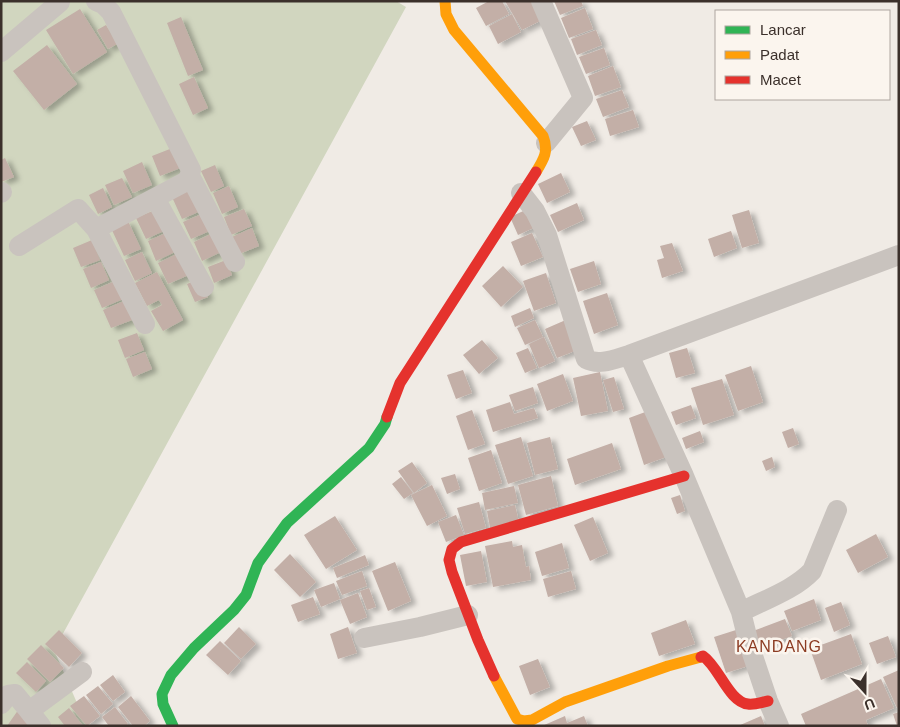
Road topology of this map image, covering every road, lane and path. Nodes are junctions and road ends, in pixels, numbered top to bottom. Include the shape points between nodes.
1 (96, 1) edge
2 (445, 1) edge
3 (541, 1) edge
4 (61, 2) edge
5 (1, 52) edge
6 (546, 143) junction
7 (190, 176) junction
8 (521, 193) junction
9 (155, 198) junction
10 (96, 229) junction
11 (19, 246) dead end
12 (899, 255) edge
13 (235, 262) dead end
14 (204, 287) dead end
15 (145, 324) dead end
16 (629, 355) junction
17 (684, 476) junction
18 (837, 510) dead end
19 (741, 612) junction
20 (468, 615) junction
21 (364, 638) dead end
22 (82, 672) dead end
23 (768, 701) junction
24 (1, 704) edge
25 (35, 718) edge
26 (173, 726) edge
27 (779, 726) edge

1 - 7 street via 111,12 191,170
2 - 6 street via 446,14 454,30
3 - 6 street via 582,98
4 - 5 street
6 - 8 street via 546,156
7 - 9 street
7 - 13 street
8 - 16 street via 547,235 586,359 599,362
8 - 26 street via 400,383 384,424 369,448 274,539 258,563 246,595 171,675 162,694
9 - 10 street
9 - 14 street
10 - 11 street via 78,209
10 - 15 street
12 - 16 street
16 - 17 street
17 - 19 street
17 - 20 street via 461,542 452,549 449,560
18 - 19 street via 812,571 795,584
19 - 23 street
20 - 21 street
20 - 23 street via 500,690 517,718 524,721 565,702 703,656 714,664 735,698 749,704
22 - 25 street
23 - 27 street
24 - 25 street via 8,695 15,694

